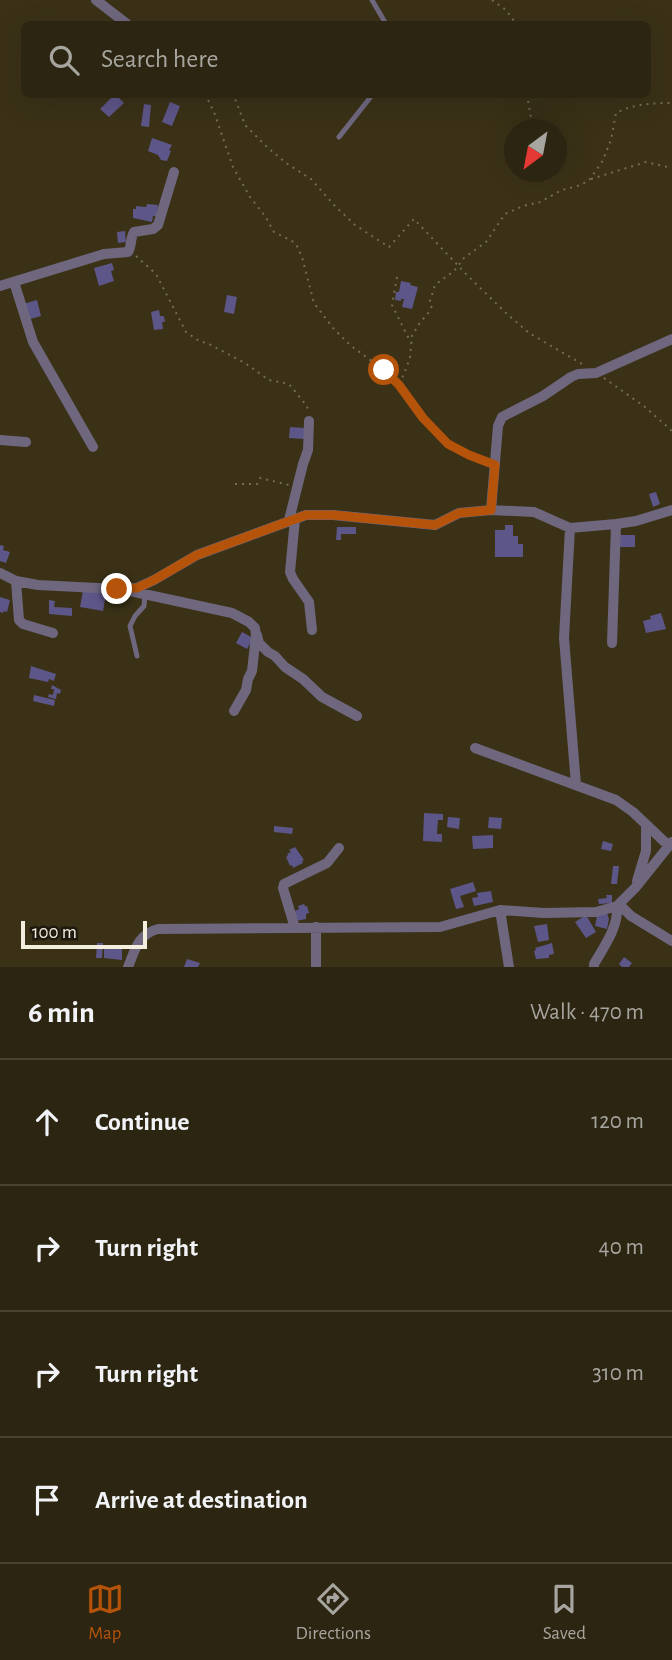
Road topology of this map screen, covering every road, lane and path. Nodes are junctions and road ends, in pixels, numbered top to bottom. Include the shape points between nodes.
1 (96, 0) edge
2 (372, 0) edge
3 (492, 0) edge
4 (123, 21) edge
5 (384, 21) edge
6 (514, 21) edge
7 (207, 98) edge
8 (234, 98) edge
9 (370, 98) edge
10 (528, 98) edge
11 (672, 103) edge
12 (531, 119) edge
13 (339, 136) dead end
14 (672, 168) edge
15 (174, 172) dead end
16 (590, 179) junction
17 (128, 252) junction
18 (458, 266) junction
19 (397, 277) dead end
20 (14, 282) junction
21 (0, 286) edge
22 (672, 339) edge
23 (412, 344) junction
24 (596, 373) junction
25 (399, 385) junction
26 (309, 421) joint
27 (672, 431) edge
28 (0, 440) edge
29 (26, 442) dead end
30 (93, 447) dead end
31 (495, 465) junction
32 (235, 484) dead end
33 (297, 487) junction
34 (491, 510) junction
35 (672, 510) edge
36 (292, 519) junction
37 (616, 524) junction
38 (570, 528) junction
39 (0, 573) edge
40 (16, 581) junction
41 (117, 589) junction
42 (145, 593) junction
43 (312, 629) dead end
44 (53, 633) dead end
45 (256, 635) junction
46 (612, 643) dead end
47 (136, 656) dead end
48 (234, 711) dead end
49 (357, 716) dead end
50 (475, 748) dead end
51 (576, 785) junction
52 (646, 825) junction
53 (671, 844) edge
54 (339, 848) dead end
55 (635, 888) junction
56 (618, 905) junction
57 (500, 910) junction
58 (316, 927) junction
59 (295, 928) junction
60 (672, 941) edge
61 (128, 967) edge
62 (316, 967) edge
63 (509, 967) edge
64 (594, 967) edge

1 - 4 street
2 - 5 lane
3 - 6 path
7 - 25 path via 233,167 250,197 274,232 297,246 314,303 341,336
8 - 18 path via 245,125 311,179 355,225 389,247 414,219
9 - 13 lane
10 - 12 path
11 - 16 path via 616,113 611,140
14 - 16 path via 646,162
15 - 17 street via 158,225 134,232
16 - 18 path via 505,214 486,242
17 - 20 street via 104,254
17 - 26 path via 156,274 186,332 269,380 289,384 307,407
18 - 23 path via 435,285 432,306 412,336
18 - 24 path via 529,332
19 - 23 path via 392,305
20 - 21 street
20 - 30 street via 33,342
22 - 24 street
23 - 25 path
24 - 27 path
24 - 31 street via 571,377 502,417
25 - 31 path via 448,444
26 - 33 street via 308,450
28 - 29 street
31 - 34 street
32 - 33 path via 257,484 260,478
33 - 36 street
34 - 36 street via 459,513 435,525 333,515
34 - 38 street via 534,512
35 - 37 street
36 - 41 street via 197,555 137,588
36 - 43 street via 290,572 309,602
37 - 38 street
37 - 46 street
38 - 51 street via 565,638
39 - 40 street
40 - 41 street
40 - 44 street via 19,620
41 - 42 street
42 - 45 street via 232,613 249,622
42 - 47 lane via 144,606 130,626
45 - 48 street via 252,671
45 - 49 street via 285,667
50 - 51 street
51 - 52 street via 616,800
52 - 53 street
52 - 55 street via 646,851
53 - 55 street
54 - 59 street via 327,863 284,884
55 - 56 street
56 - 57 street via 596,912
56 - 60 street
56 - 64 street via 618,916
57 - 58 street via 440,927
57 - 63 street
58 - 59 street
58 - 62 street
59 - 61 street via 158,929 144,935

